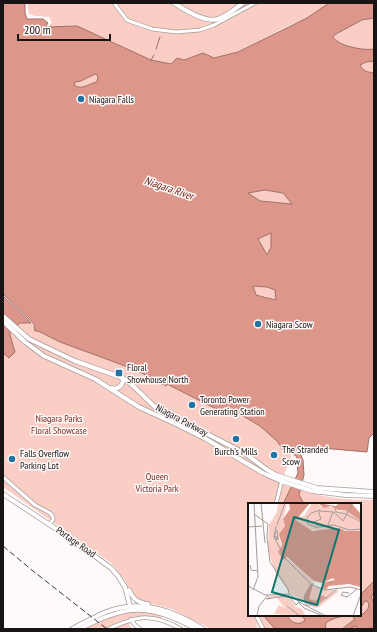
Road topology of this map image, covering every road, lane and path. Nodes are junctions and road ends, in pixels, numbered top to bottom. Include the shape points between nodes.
1 (114, 3) edge
2 (174, 3) edge
3 (243, 3) edge
4 (255, 3) edge
5 (3, 316) edge
6 (3, 320) edge
7 (15, 329) junction
8 (121, 377) junction
9 (110, 388) junction
10 (3, 477) edge
11 (282, 480) junction
12 (304, 487) junction
13 (374, 492) edge
14 (3, 494) edge
15 (374, 496) edge
16 (276, 503) edge
17 (49, 524) junction
18 (91, 553) junction
19 (131, 608) junction
20 (256, 616) edge
21 (131, 619) junction
22 (176, 628) edge
23 (202, 628) edge
24 (72, 629) edge
25 (80, 629) edge
26 (108, 629) edge
27 (140, 629) edge
28 (181, 629) edge
29 (196, 629) edge
30 (263, 629) edge

1 - 4 street via 127,20 152,29 176,32 200,30 214,25
2 - 3 main road via 195,15 212,20 223,17
5 - 7 main road, Niagara Parkway
6 - 7 main road, Niagara Parkway
7 - 8 main road, Niagara Parkway via 64,356
7 - 9 main road, Niagara Parkway via 31,347 44,356 91,376
8 - 9 main road via 122,385 115,389
8 - 11 main road, Niagara Parkway via 155,407 246,454
9 - 11 main road, Niagara Parkway via 139,407 188,430 258,471
10 - 17 street via 50,513 53,517
11 - 12 main road, Niagara Parkway
11 - 16 street
12 - 13 main road, Niagara Parkway
12 - 15 main road, Niagara Parkway via 333,494
14 - 17 main road, Portage Road
17 - 18 main road, Portage Road
18 - 19 main road, Portage Road via 118,576 126,590
18 - 23 main road via 117,570 131,596 136,600 175,611
19 - 23 main road via 150,607 167,611
19 - 24 main road via 107,612
19 - 25 main road via 108,615
19 - 29 main road via 164,613
20 - 30 street
21 - 22 street via 143,617 162,620
21 - 26 street
21 - 27 street
22 - 28 street

